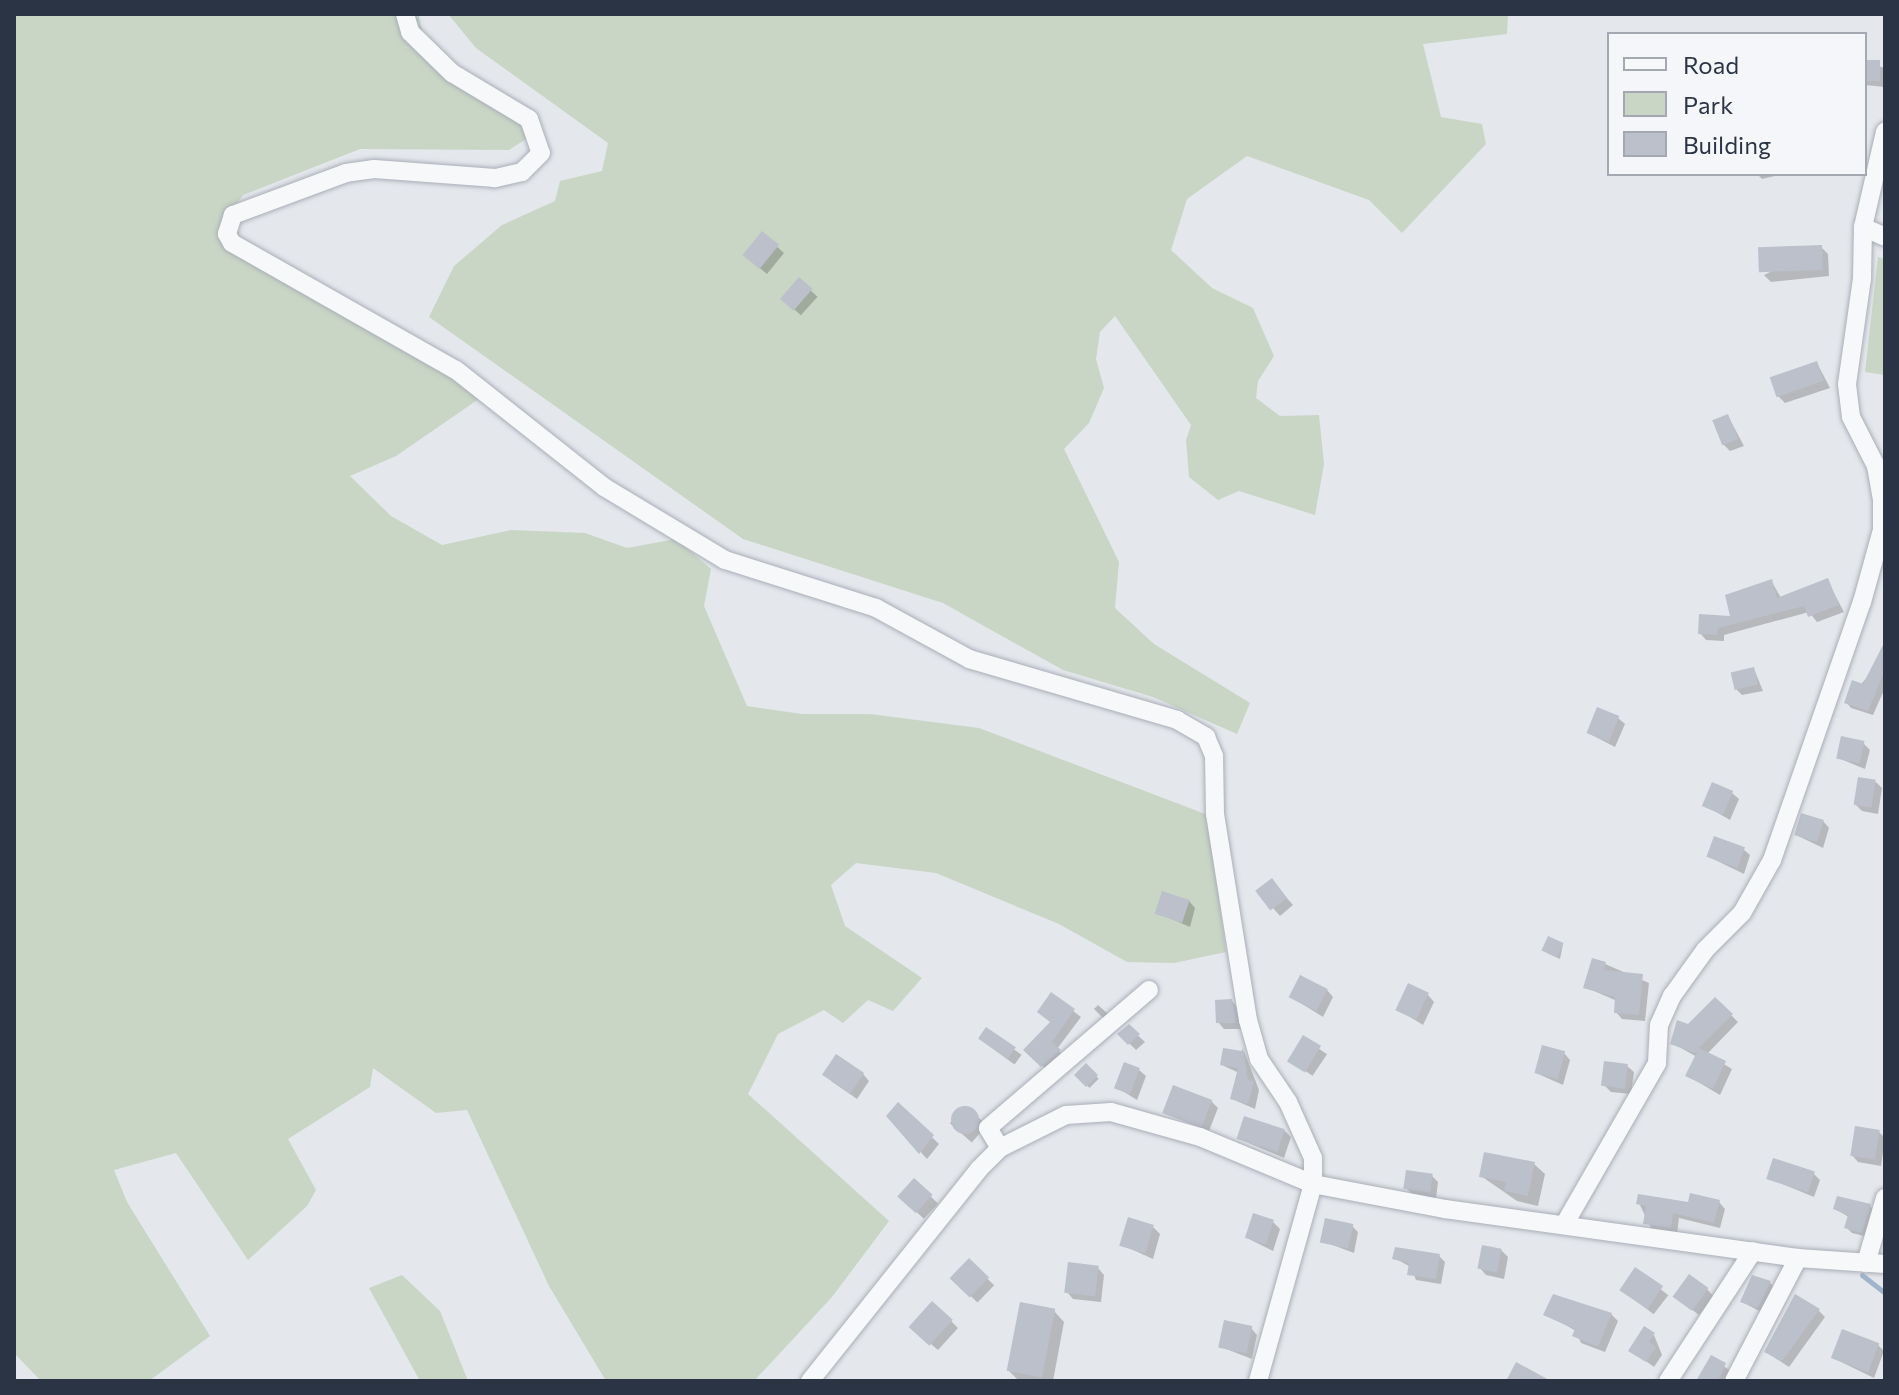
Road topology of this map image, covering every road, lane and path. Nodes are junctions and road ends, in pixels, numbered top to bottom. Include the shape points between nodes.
1 (405, 14) edge
2 (1885, 132) edge
3 (1863, 227) junction
4 (1885, 237) edge
5 (1149, 990) dead end
6 (1000, 1148) junction
7 (1313, 1184) junction
8 (1885, 1198) edge
9 (1564, 1225) junction
10 (1753, 1251) junction
11 (1798, 1258) junction
12 (1876, 1263) edge
13 (810, 1381) edge
14 (1258, 1381) edge
15 (1668, 1381) edge
16 (1734, 1381) edge

1 - 7 street via 410,32 452,73 529,119 541,153 522,172 495,178 374,169 346,173 233,215 227,234 232,243 456,370 604,487 725,560 876,608 969,659 1177,720 1206,737 1214,756 1215,814 1248,1020 1259,1059 1288,1102 1312,1154
2 - 3 street
3 - 4 street
3 - 9 street via 1862,279 1847,384 1851,417 1876,466 1882,530 1862,602 1772,860 1742,913 1705,950 1672,996 1659,1025 1657,1063
5 - 6 street via 988,1128
6 - 7 street via 1066,1115 1111,1112 1200,1137
6 - 13 street
7 - 9 street
7 - 14 street
8 - 12 street
9 - 10 street
10 - 11 street
10 - 15 street
11 - 12 street
11 - 16 street

